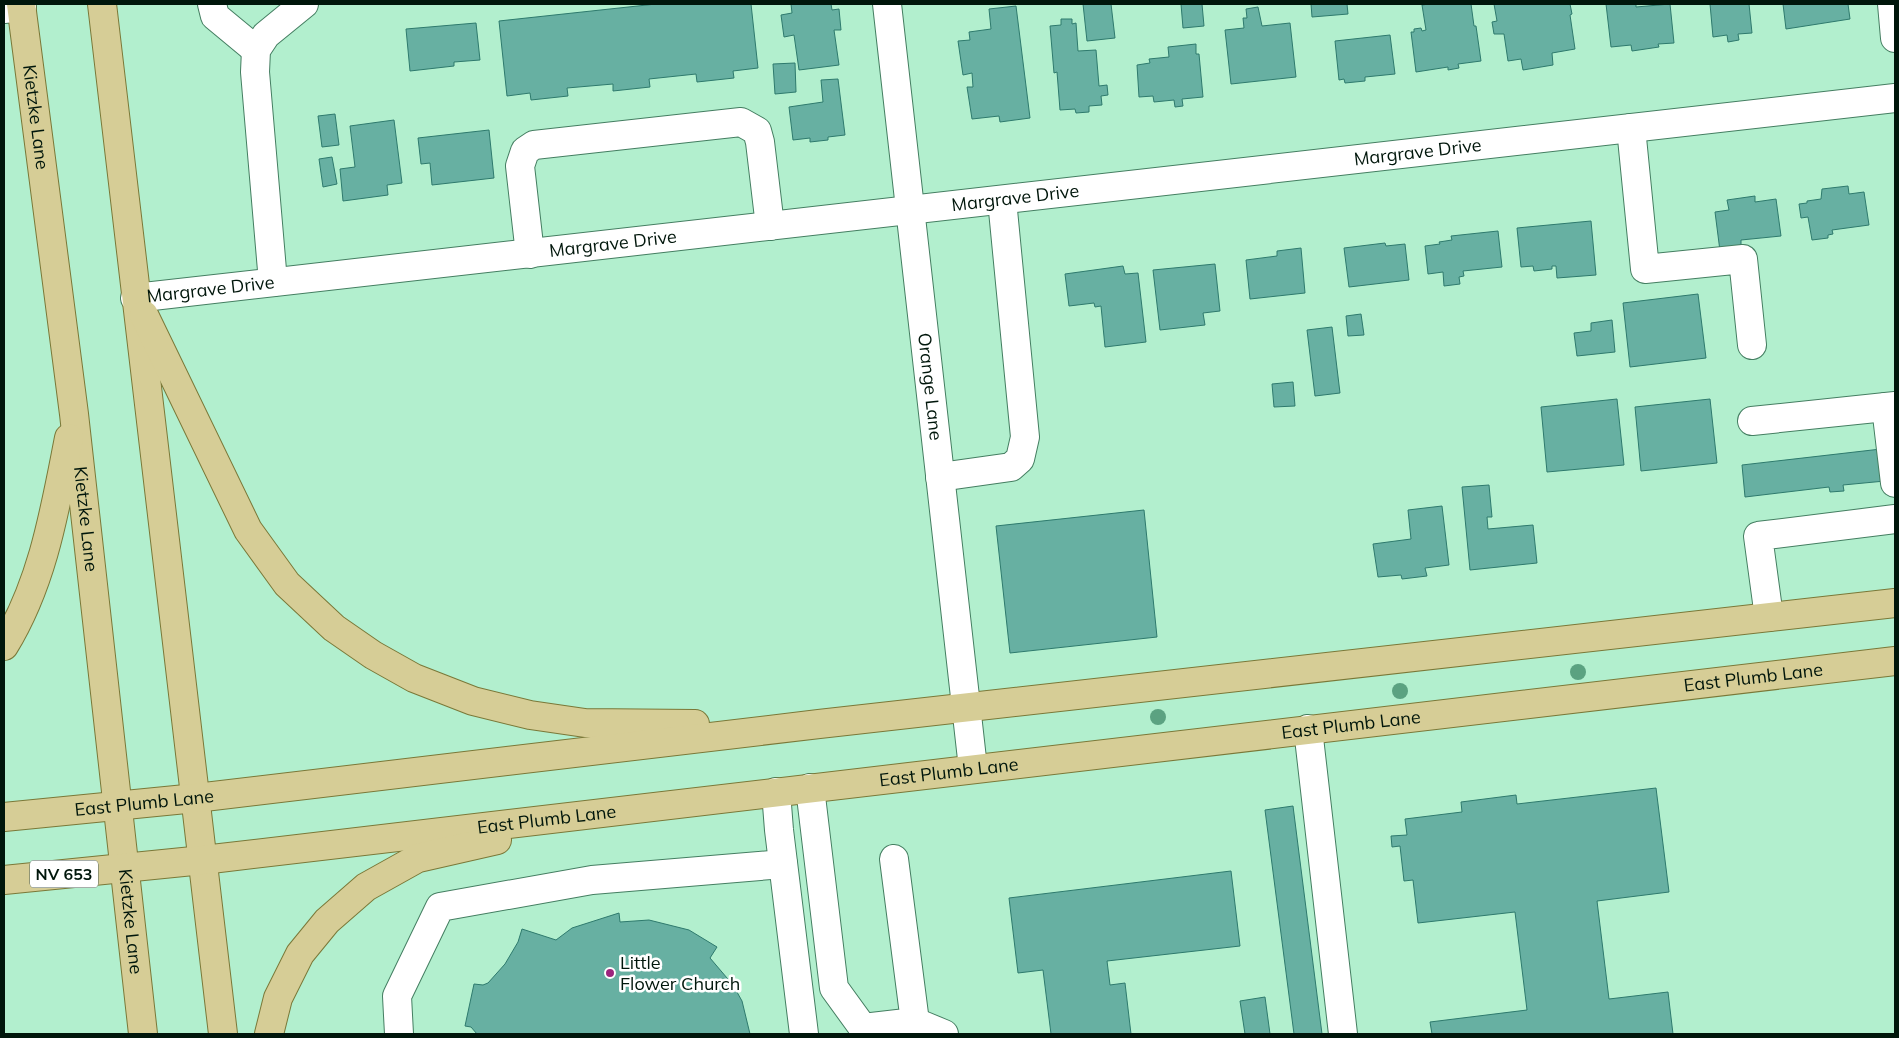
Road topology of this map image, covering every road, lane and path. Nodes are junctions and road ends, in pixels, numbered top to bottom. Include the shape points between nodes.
1 (102, 4) edge
2 (212, 4) edge
3 (304, 4) edge
4 (888, 4) edge
5 (1892, 4) edge
6 (16, 7) edge
7 (1895, 38) edge
8 (256, 50) junction
9 (1895, 98) edge
10 (1631, 128) junction
11 (1002, 200) junction
12 (910, 211) junction
13 (770, 226) junction
14 (530, 254) junction
15 (273, 282) junction
16 (135, 298) junction
17 (1752, 345) dead end
18 (1891, 406) edge
19 (74, 414) junction
20 (1752, 421) dead end
21 (940, 477) junction
22 (1895, 483) edge
23 (1895, 520) edge
24 (1895, 606) edge
25 (1768, 617) junction
26 (4, 646) edge
27 (1895, 661) edge
28 (966, 707) junction
29 (819, 724) junction
30 (1308, 730) junction
31 (973, 768) junction
32 (810, 788) junction
33 (776, 792) junction
34 (196, 798) junction
35 (118, 805) junction
36 (658, 805) junction
37 (4, 817) edge
38 (894, 859) dead end
39 (203, 860) junction
40 (783, 864) junction
41 (125, 867) junction
42 (4, 880) edge
43 (915, 1022) junction
44 (864, 1031) edge
45 (143, 1034) edge
46 (223, 1034) edge
47 (269, 1034) edge
48 (399, 1034) edge
49 (804, 1034) edge
50 (944, 1034) edge
51 (1343, 1034) edge

1 - 16 main road
2 - 8 street via 216,16
3 - 8 street via 266,35
4 - 12 street, Orange Lane
5 - 7 street
6 - 19 main road, Kietzke Lane
8 - 15 street via 255,72
9 - 10 street, Margrave Drive
10 - 11 street, Margrave Drive
10 - 17 street via 1646,269 1743,259
11 - 12 street, Margrave Drive
11 - 21 street via 1025,437 1020,459 1011,467
12 - 13 street, Margrave Drive
12 - 21 street, Orange Lane
13 - 14 street, Margrave Drive
13 - 14 street via 757,131 741,122 534,145 525,151 520,166
14 - 15 street, Margrave Drive
15 - 16 street, Margrave Drive
16 - 29 main road via 248,530 287,584 334,628 373,656 414,678 473,701 585,724
16 - 34 main road
18 - 20 street
18 - 22 street
19 - 26 main road via 50,530 37,575
19 - 35 main road, Kietzke Lane
21 - 28 street, Orange Lane
23 - 25 street via 1758,536
24 - 25 main road, East Plumb Lane
25 - 28 main road, East Plumb Lane
27 - 30 main road, East Plumb Lane
28 - 29 main road, East Plumb Lane
28 - 31 street, Orange Lane
29 - 34 main road, East Plumb Lane
30 - 31 main road, East Plumb Lane
30 - 51 street
31 - 32 main road, East Plumb Lane
32 - 33 main road, East Plumb Lane
32 - 44 street via 834,988
33 - 36 main road, East Plumb Lane
33 - 40 street
34 - 35 main road, East Plumb Lane
34 - 39 main road
35 - 37 main road, East Plumb Lane
35 - 41 main road, Kietzke Lane
36 - 39 main road, East Plumb Lane
36 - 47 main road via 418,858 366,886 327,921 300,954 278,998
38 - 43 street
39 - 41 main road, East Plumb Lane / NV 653
39 - 46 main road
40 - 48 street via 592,880 440,907 397,996
40 - 49 street
41 - 42 main road, East Plumb Lane / NV 653
41 - 45 main road, Kietzke Lane
43 - 44 street
43 - 50 street

